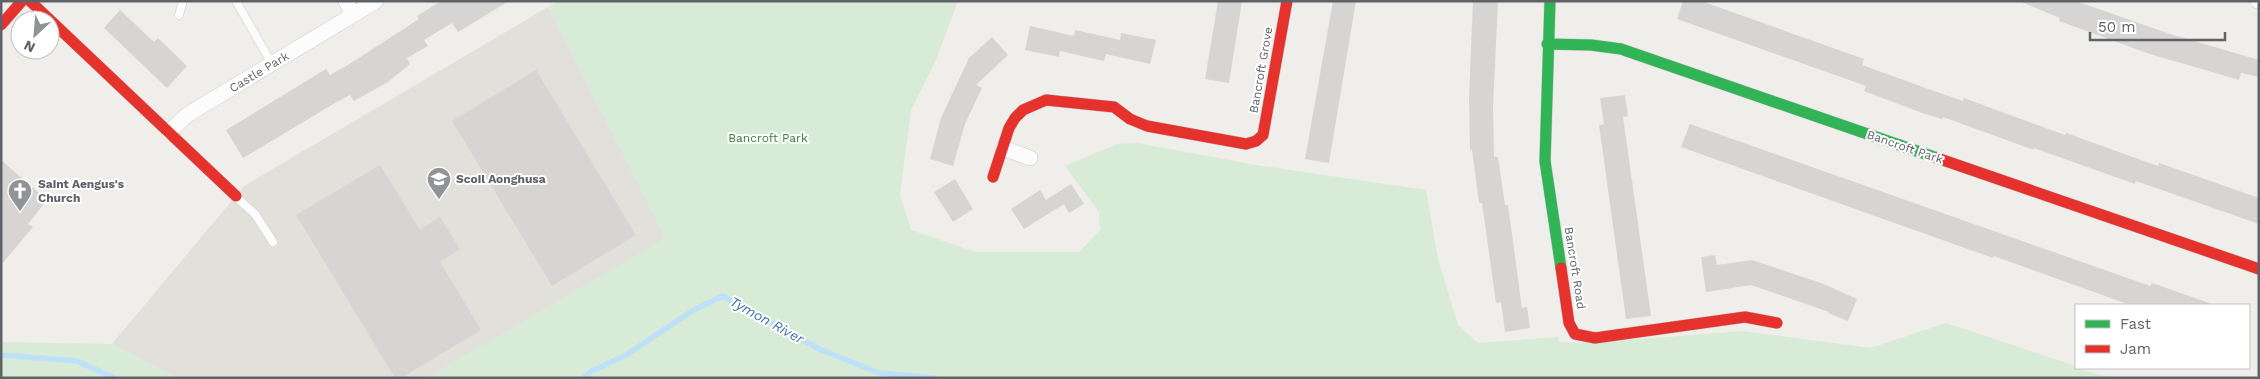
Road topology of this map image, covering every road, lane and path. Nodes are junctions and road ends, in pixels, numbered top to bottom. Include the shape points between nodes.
1 (22, 1) edge
2 (30, 1) edge
3 (184, 1) edge
4 (236, 1) edge
5 (346, 1) edge
6 (376, 1) edge
7 (1287, 1) edge
8 (1550, 1) edge
9 (179, 15) dead end
10 (353, 15) junction
11 (1, 25) edge
12 (1547, 44) junction
13 (272, 64) junction
14 (168, 132) junction
15 (1003, 148) junction
16 (1030, 158) dead end
17 (993, 177) dead end
18 (236, 196) joint
19 (273, 242) dead end
20 (2259, 269) edge
21 (1777, 323) dead end

1 - 11 street
2 - 14 street
3 - 9 lane
4 - 13 lane
5 - 10 street
6 - 10 street, Castle Park
7 - 15 street, Bancroft Grove via 1262,135 1256,141 1246,144 1147,126 1114,107 1046,100 1023,110 1015,118
8 - 12 street, Bancroft Road
10 - 13 street, Castle Park
12 - 20 street, Bancroft Park via 1621,49
12 - 21 street, Bancroft Road via 1545,161 1569,323 1575,334 1595,338 1745,318
13 - 14 street, Castle Park via 187,115
14 - 18 street
15 - 16 street
15 - 17 street
18 - 19 lane via 255,214

